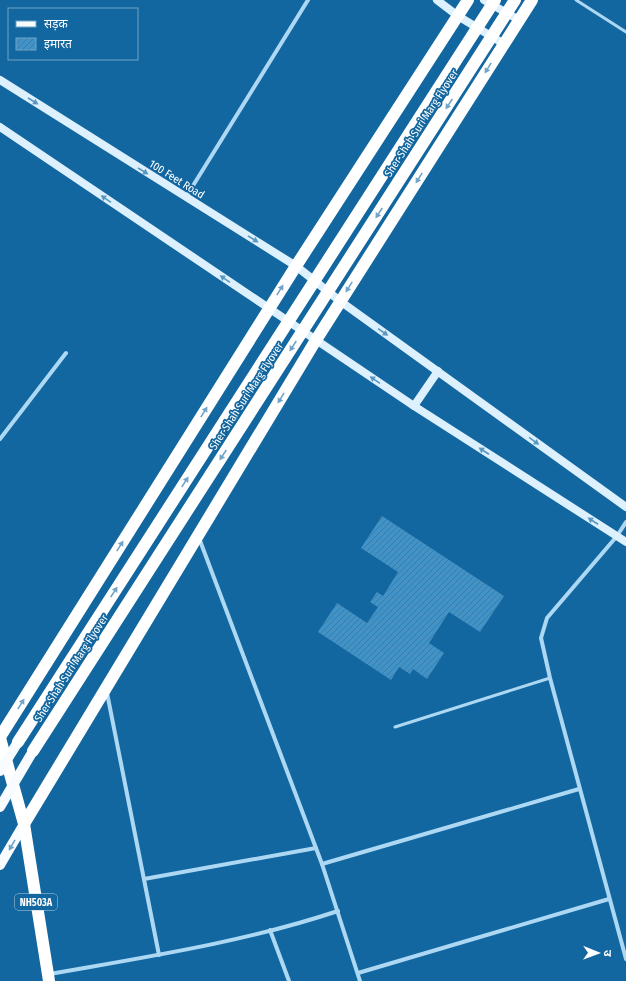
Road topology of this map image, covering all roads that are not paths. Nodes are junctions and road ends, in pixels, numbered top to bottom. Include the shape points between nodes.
1 (308, 0) edge
2 (437, 0) edge
3 (468, 0) edge
4 (484, 0) edge
5 (495, 0) edge
6 (515, 0) edge
7 (532, 0) edge
8 (576, 0) edge
9 (458, 16) junction
10 (520, 20) junction
11 (626, 32) edge
12 (504, 44) junction
13 (0, 80) edge
14 (0, 127) edge
15 (185, 198) junction
16 (296, 266) junction
17 (340, 301) junction
18 (269, 308) junction
19 (316, 340) junction
20 (66, 353) dead end
21 (438, 371) junction
22 (414, 406) junction
23 (0, 439) edge
24 (626, 507) edge
25 (626, 522) edge
26 (198, 536) junction
27 (617, 536) junction
28 (626, 542) edge
29 (550, 678) junction
30 (106, 688) junction
31 (395, 727) dead end
32 (0, 737) edge
33 (18, 742) joint
34 (34, 751) joint
35 (0, 771) edge
36 (579, 789) junction
37 (0, 807) edge
38 (24, 824) junction
39 (316, 848) junction
40 (322, 864) junction
41 (0, 866) edge
42 (144, 879) junction
43 (609, 900) junction
44 (338, 911) junction
45 (270, 930) junction
46 (159, 955) junction
47 (626, 960) edge
48 (358, 973) junction
49 (48, 978) edge
50 (289, 981) edge
51 (360, 981) edge

1 - 15 street
2 - 9 street
3 - 9 highway
4 - 10 street
33 -> 5 highway, Sher Shah Suri Marg Flyover, bridge
6 -> 34 highway, Sher Shah Suri Marg Flyover, bridge
7 - 10 highway
8 - 11 lane
9 - 12 street
9 - 16 highway
10 - 12 highway
12 -> 17 highway
13 -> 15 street, 100 Feet Road
18 -> 14 street
15 -> 16 street, 100 Feet Road
16 - 17 street, 100 Feet Road
18 -> 16 highway
17 - 19 highway
17 -> 21 street, 100 Feet Road
18 - 19 street
32 -> 18 highway
22 -> 19 street
19 -> 26 highway
20 - 23 street
21 - 22 street
21 -> 24 street, 100 Feet Road
27 -> 22 street
25 - 27 street
26 - 30 highway
26 - 39 street
27 - 28 street
27 - 29 street via 547,618 541,638
29 - 31 lane
29 - 36 street
30 - 38 highway
30 - 42 street
32 - 38 highway, NH503A
33 - 35 main road, Sher Shah Suri Marg Flyover, bridge
34 - 37 main road, Sher Shah Suri Marg Flyover, bridge
36 - 40 street
36 - 43 street
38 -> 41 main road
38 - 49 highway, NH503A
39 - 40 street
39 - 42 street
40 - 44 street
42 - 46 street
43 - 47 street
43 - 48 street
44 - 45 street
44 - 48 street
45 - 46 street
45 - 50 street
46 - 49 street
48 - 51 street

